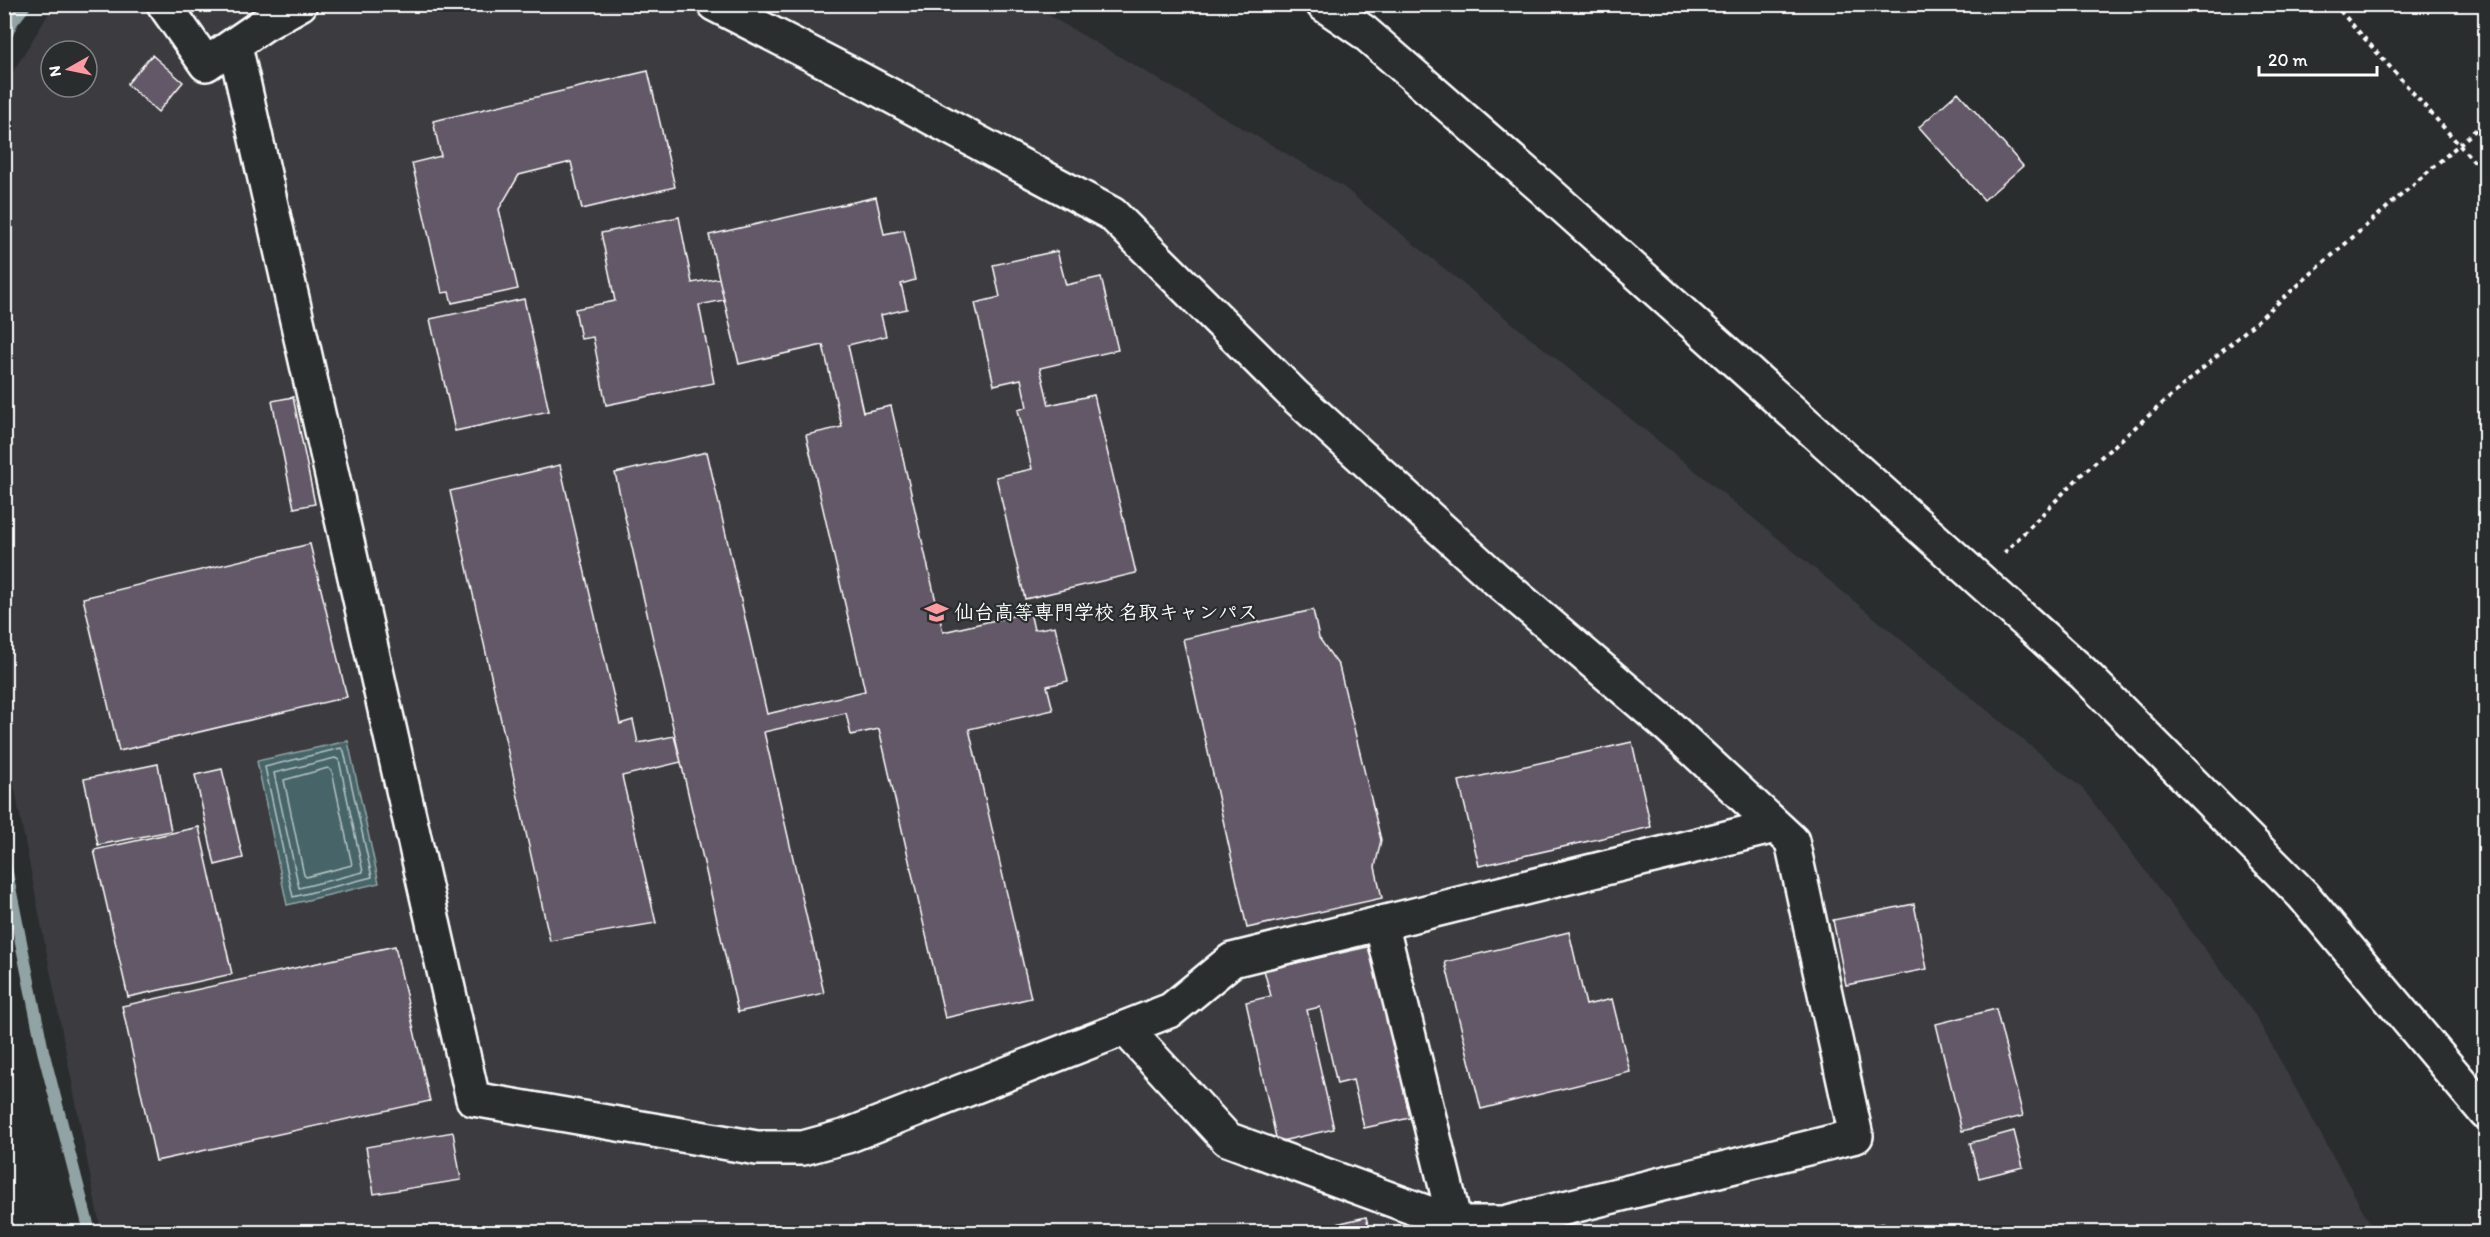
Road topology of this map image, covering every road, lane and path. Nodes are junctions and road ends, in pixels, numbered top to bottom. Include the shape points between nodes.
1 (300, 4) edge
2 (714, 4) edge
3 (1323, 4) edge
4 (2334, 4) edge
5 (165, 7) edge
6 (235, 46) junction
7 (2486, 120) edge
8 (2458, 145) junction
9 (2486, 175) edge
10 (1980, 578) junction
11 (1775, 826) junction
12 (1381, 923) junction
13 (1125, 1028) junction
14 (2486, 1113) edge
15 (1455, 1223) junction
16 (1505, 1228) edge

1 - 6 street
2 - 11 street via 1112,214 1294,395 1496,579 1668,726
3 - 10 street via 1364,32 1543,188
4 - 8 path
5 - 6 street via 206,64
6 - 13 street via 473,1099 757,1148 803,1148 848,1136
7 - 8 path
8 - 9 path
8 - 10 path via 2084,472
10 - 14 street via 2083,673 2303,895
11 - 12 street
11 - 16 street via 1792,841 1856,1136
12 - 13 street via 1232,960 1171,1010
12 - 15 street
13 - 15 street via 1227,1139
15 - 16 street

